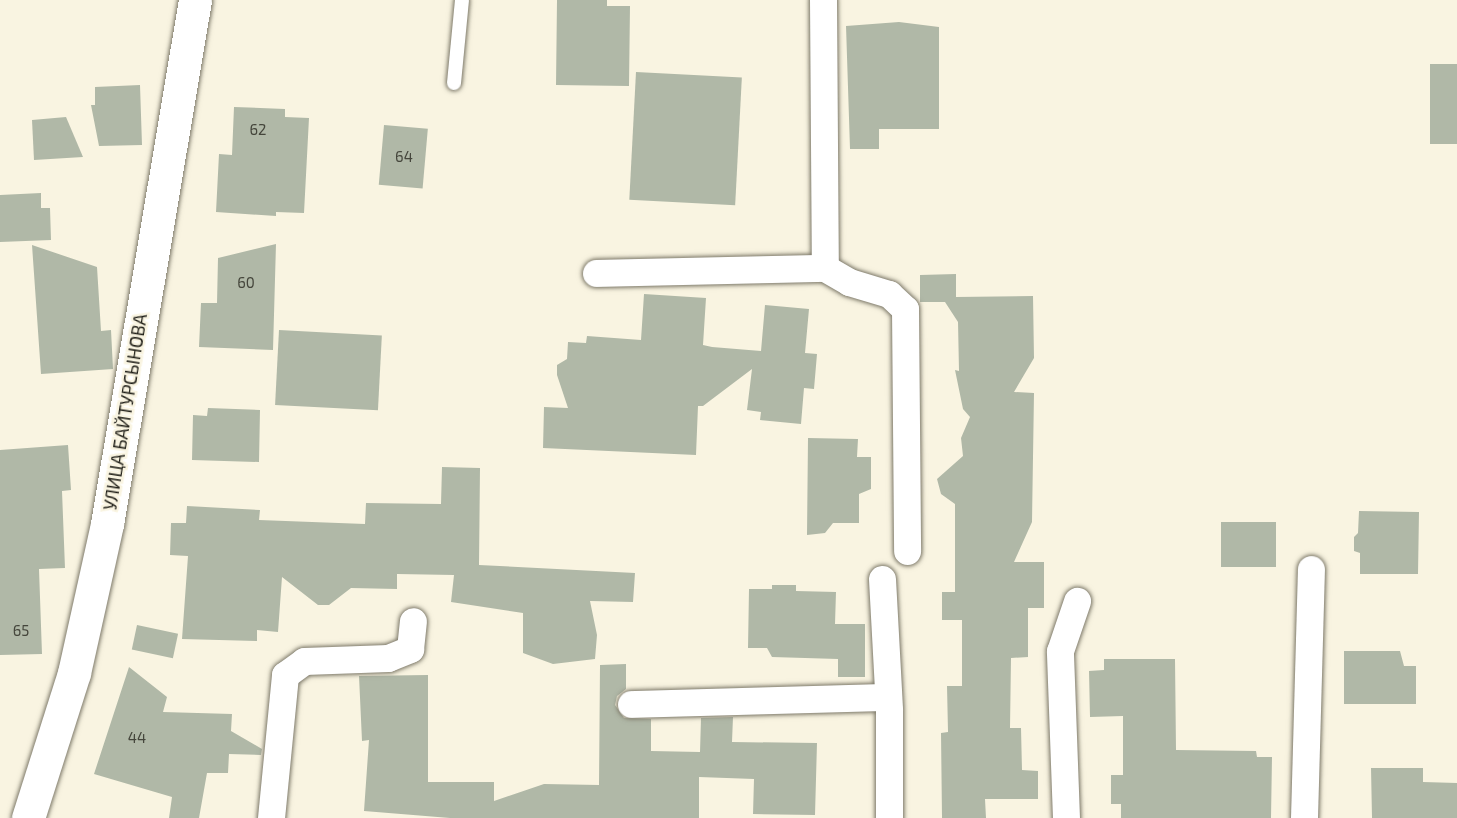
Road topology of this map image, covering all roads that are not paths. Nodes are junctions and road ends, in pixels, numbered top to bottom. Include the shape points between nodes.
1 (195, 0) edge
2 (462, 0) edge
3 (823, 0) edge
4 (454, 83) dead end
5 (825, 268) junction
6 (596, 273) dead end
7 (907, 550) dead end
8 (1311, 569) dead end
9 (882, 579) dead end
10 (1077, 601) dead end
11 (413, 621) dead end
12 (888, 698) junction
13 (631, 704) dead end
14 (28, 818) edge
15 (271, 818) edge
16 (889, 818) edge
17 (1066, 818) edge
18 (1304, 818) edge

1 - 14 street, УЛИЦА БАЙТУРСЫНОВА via 107,524 74,673
2 - 4 lane
3 - 5 street
5 - 6 street
5 - 7 street via 849,282 889,294 905,309
8 - 18 street
9 - 12 street
10 - 17 street via 1060,651
11 - 15 street via 410,649 388,658 304,661 285,675
12 - 13 street
12 - 16 street

